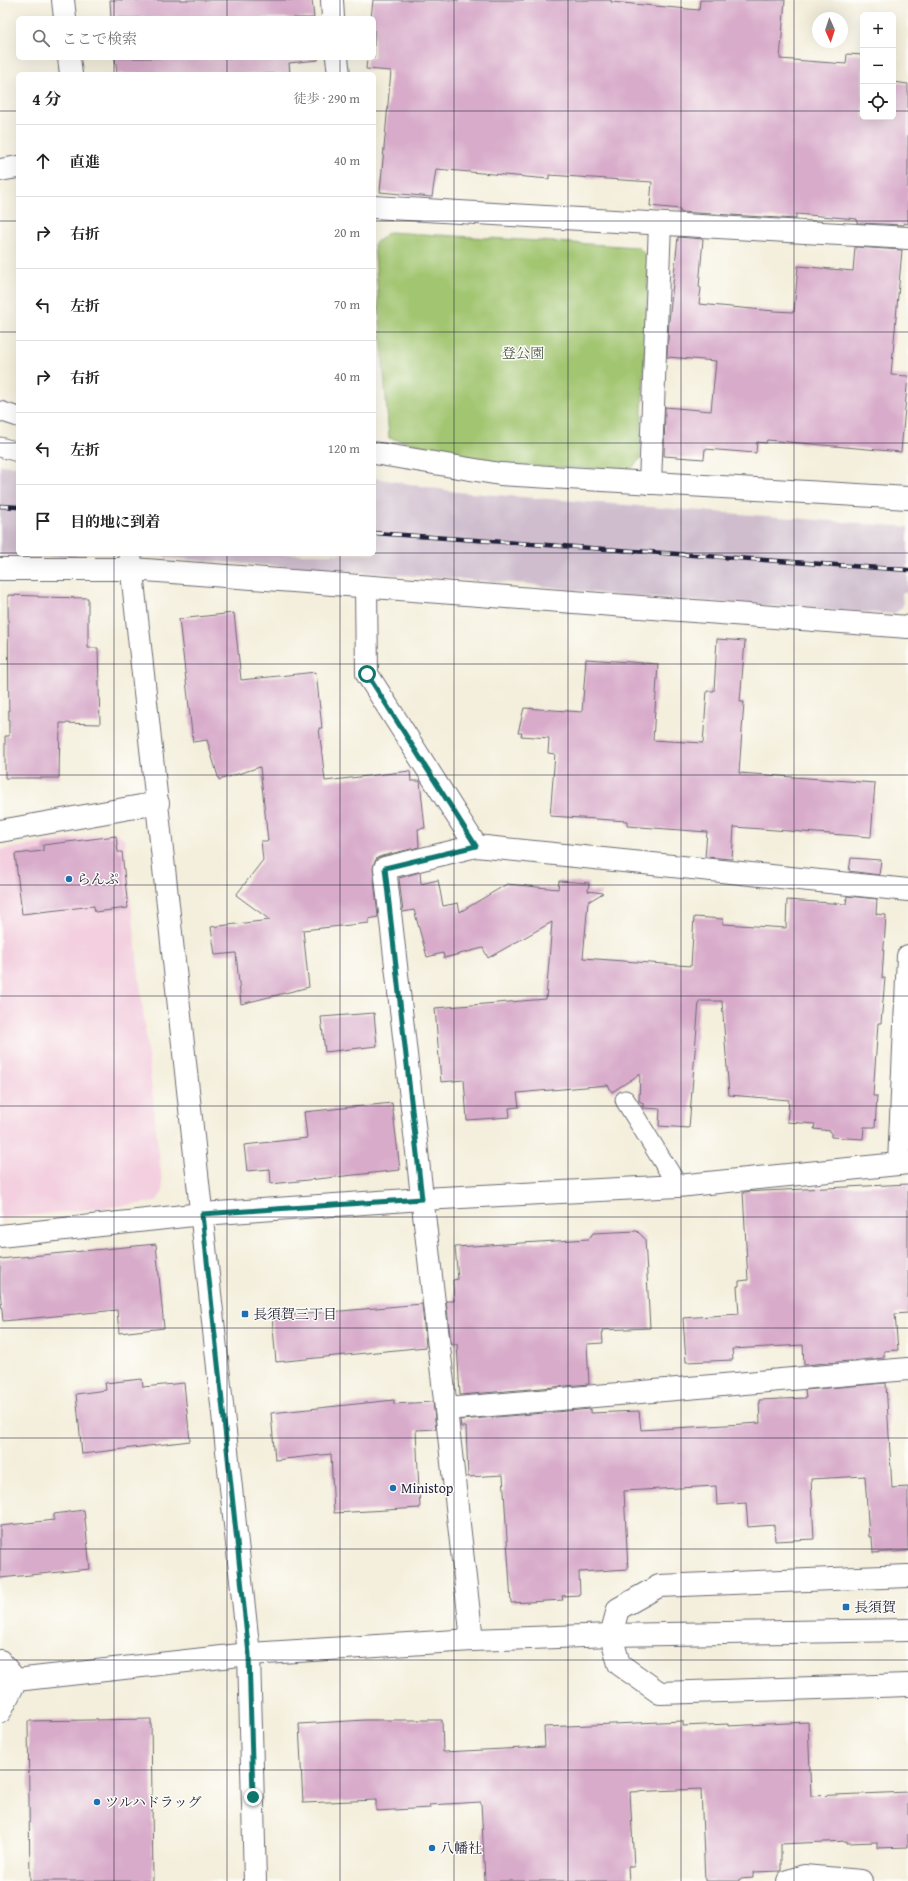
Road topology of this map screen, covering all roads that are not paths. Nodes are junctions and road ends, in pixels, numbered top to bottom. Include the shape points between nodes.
1 (63, 0) edge
2 (332, 0) edge
3 (65, 16) edge
4 (333, 16) edge
5 (69, 60) edge
6 (337, 60) edge
7 (71, 72) edge
8 (339, 72) edge
9 (16, 167) edge
10 (0, 170) edge
11 (376, 207) edge
12 (660, 224) junction
13 (908, 238) edge
14 (0, 411) edge
15 (16, 416) edge
16 (0, 447) edge
17 (376, 450) edge
18 (16, 451) edge
19 (650, 483) junction
20 (908, 498) edge
21 (131, 562) edge
22 (0, 569) edge
23 (366, 587) junction
24 (908, 627) edge
25 (158, 803) junction
26 (0, 831) edge
27 (476, 846) junction
28 (908, 890) edge
29 (908, 956) edge
30 (625, 1100) dead end
31 (904, 1163) edge
32 (678, 1186) junction
33 (422, 1199) junction
34 (202, 1214) junction
35 (0, 1236) edge
36 (908, 1369) edge
37 (446, 1409) junction
38 (908, 1576) edge
39 (908, 1630) edge
40 (611, 1635) junction
41 (472, 1640) junction
42 (249, 1654) junction
43 (0, 1661) edge
44 (8, 1681) edge
45 (908, 1685) edge
46 (0, 1712) edge
47 (255, 1881) edge
48 (788, 1881) edge
49 (861, 1881) edge

1 - 3 street
2 - 4 street
5 - 7 street
6 - 8 street
9 - 10 street
11 - 12 street
12 - 13 street
12 - 19 street
14 - 15 lane
16 - 18 lane
17 - 19 street via 500,474
19 - 20 street
21 - 22 street
21 - 23 street
21 - 25 street
23 - 24 street
23 - 27 street via 367,674
25 - 26 street
25 - 34 street
27 - 28 street
27 - 33 street via 385,868
29 - 31 street
30 - 32 lane
31 - 32 street
32 - 33 street
33 - 34 street
33 - 37 street
34 - 35 street
34 - 42 street
36 - 37 street
37 - 41 street
38 - 40 street via 659,1586 618,1609
39 - 40 street
40 - 41 street
40 - 45 street via 619,1664 660,1693
41 - 42 street
42 - 44 street
42 - 47 street
43 - 44 street
44 - 46 street
48 - 49 street via 804,1876

